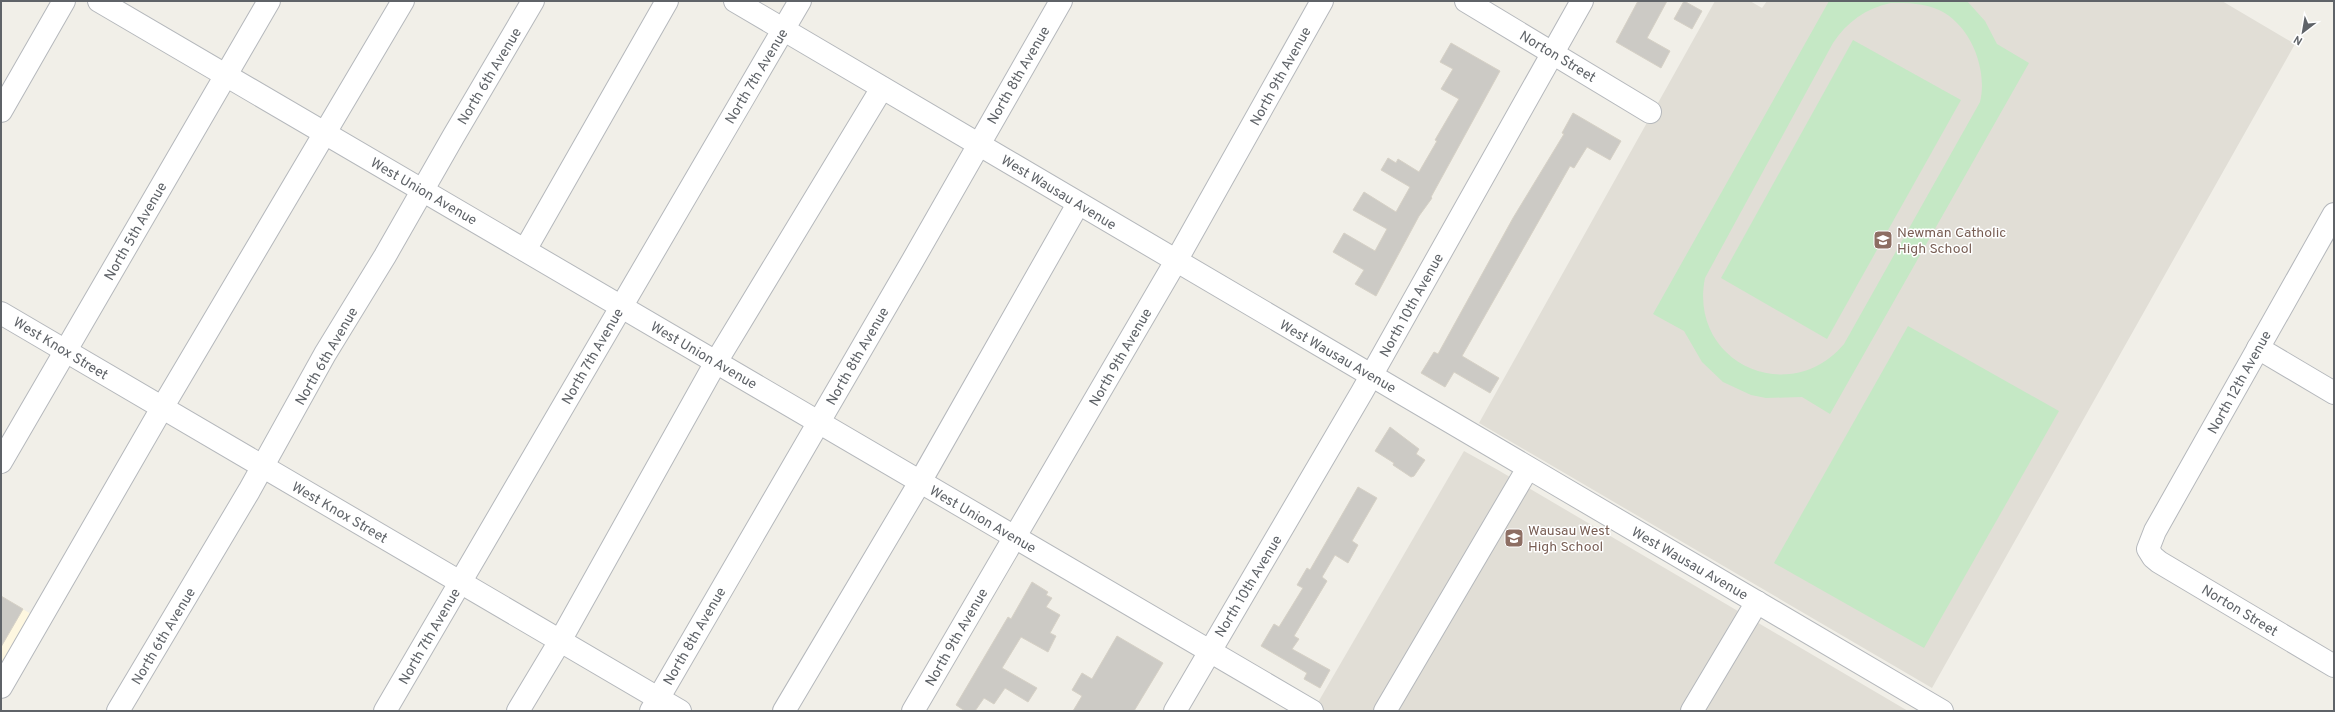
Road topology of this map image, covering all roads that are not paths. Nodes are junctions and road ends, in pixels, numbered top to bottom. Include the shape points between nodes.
1 (64, 1) edge
2 (99, 1) edge
3 (269, 1) edge
4 (403, 1) edge
5 (534, 1) edge
6 (667, 1) edge
7 (735, 1) edge
8 (800, 1) edge
9 (1062, 1) edge
10 (1322, 1) edge
11 (1466, 1) edge
12 (1582, 1) edge
13 (784, 30) junction
14 (1552, 52) junction
15 (225, 75) junction
16 (882, 88) junction
17 (1, 111) edge
18 (1650, 112) dead end
19 (326, 133) junction
20 (978, 145) junction
21 (423, 191) junction
22 (1078, 204) junction
23 (2334, 214) edge
24 (525, 250) junction
25 (1176, 261) junction
26 (621, 306) junction
27 (1, 313) edge
28 (2258, 348) junction
29 (64, 351) junction
30 (716, 362) junction
31 (1371, 376) junction
32 (2334, 393) edge
33 (162, 408) junction
34 (818, 422) junction
35 (1, 462) edge
36 (263, 467) junction
37 (1528, 468) junction
38 (920, 482) junction
39 (1015, 537) junction
40 (2149, 552) joint
41 (460, 582) junction
42 (1757, 602) junction
43 (560, 641) junction
44 (1210, 651) junction
45 (2334, 666) edge
46 (1, 688) edge
47 (655, 705) edge
48 (1310, 710) edge
49 (118, 711) edge
50 (385, 711) edge
51 (518, 711) edge
52 (680, 711) edge
53 (784, 711) edge
54 (913, 711) edge
55 (1175, 711) edge
56 (1385, 711) edge
57 (1692, 711) edge
58 (1942, 711) edge

1 - 17 street
2 - 15 street, West Union Avenue
3 - 15 street, North 5th Avenue
4 - 19 street
5 - 21 street, North 6th Avenue
6 - 24 street
7 - 13 street, West Wausau Avenue
8 - 13 street, North 7th Avenue
9 - 20 street, North 8th Avenue
10 - 25 street, North 9th Avenue
11 - 14 street, Norton Street
12 - 14 street, North 10th Avenue
13 - 16 street, West Wausau Avenue
13 - 26 street, North 7th Avenue
14 - 18 street, Norton Street
14 - 31 street, North 10th Avenue
15 - 19 street, West Union Avenue
15 - 29 street, North 5th Avenue
16 - 20 street, West Wausau Avenue
16 - 30 street
19 - 21 street, West Union Avenue
19 - 33 street
20 - 22 street, West Wausau Avenue
20 - 34 street, North 8th Avenue
21 - 24 street, West Union Avenue
21 - 36 street, North 6th Avenue via 325,354
22 - 25 street, West Wausau Avenue
22 - 38 street
23 - 28 street, North 12th Avenue
24 - 26 street, West Union Avenue
25 - 31 street, West Wausau Avenue
25 - 39 street, North 9th Avenue
26 - 30 street, West Union Avenue
26 - 41 street, North 7th Avenue
27 - 29 street, West Knox Street
28 - 32 street
28 - 40 street, North 12th Avenue via 2155,531 2149,543
29 - 33 street, West Knox Street
29 - 35 street, North 5th Avenue
30 - 34 street, West Union Avenue
30 - 43 street
31 - 37 street, West Wausau Avenue
31 - 44 street, North 10th Avenue
33 - 36 street, West Knox Street
33 - 46 street
34 - 38 street, West Union Avenue
34 - 47 street, North 8th Avenue
36 - 41 street, West Knox Street
36 - 49 street, North 6th Avenue
37 - 42 street, West Wausau Avenue
37 - 56 street
38 - 39 street, West Union Avenue
38 - 53 street
39 - 44 street, West Union Avenue
39 - 54 street, North 9th Avenue
40 - 45 street, Norton Street via 2159,562
41 - 43 street, West Knox Street
41 - 50 street, North 7th Avenue
42 - 57 street
42 - 58 street, West Wausau Avenue
43 - 47 street, West Knox Street
43 - 51 street
44 - 48 street, West Union Avenue
44 - 55 street, North 10th Avenue
47 - 52 street, West Knox Street

